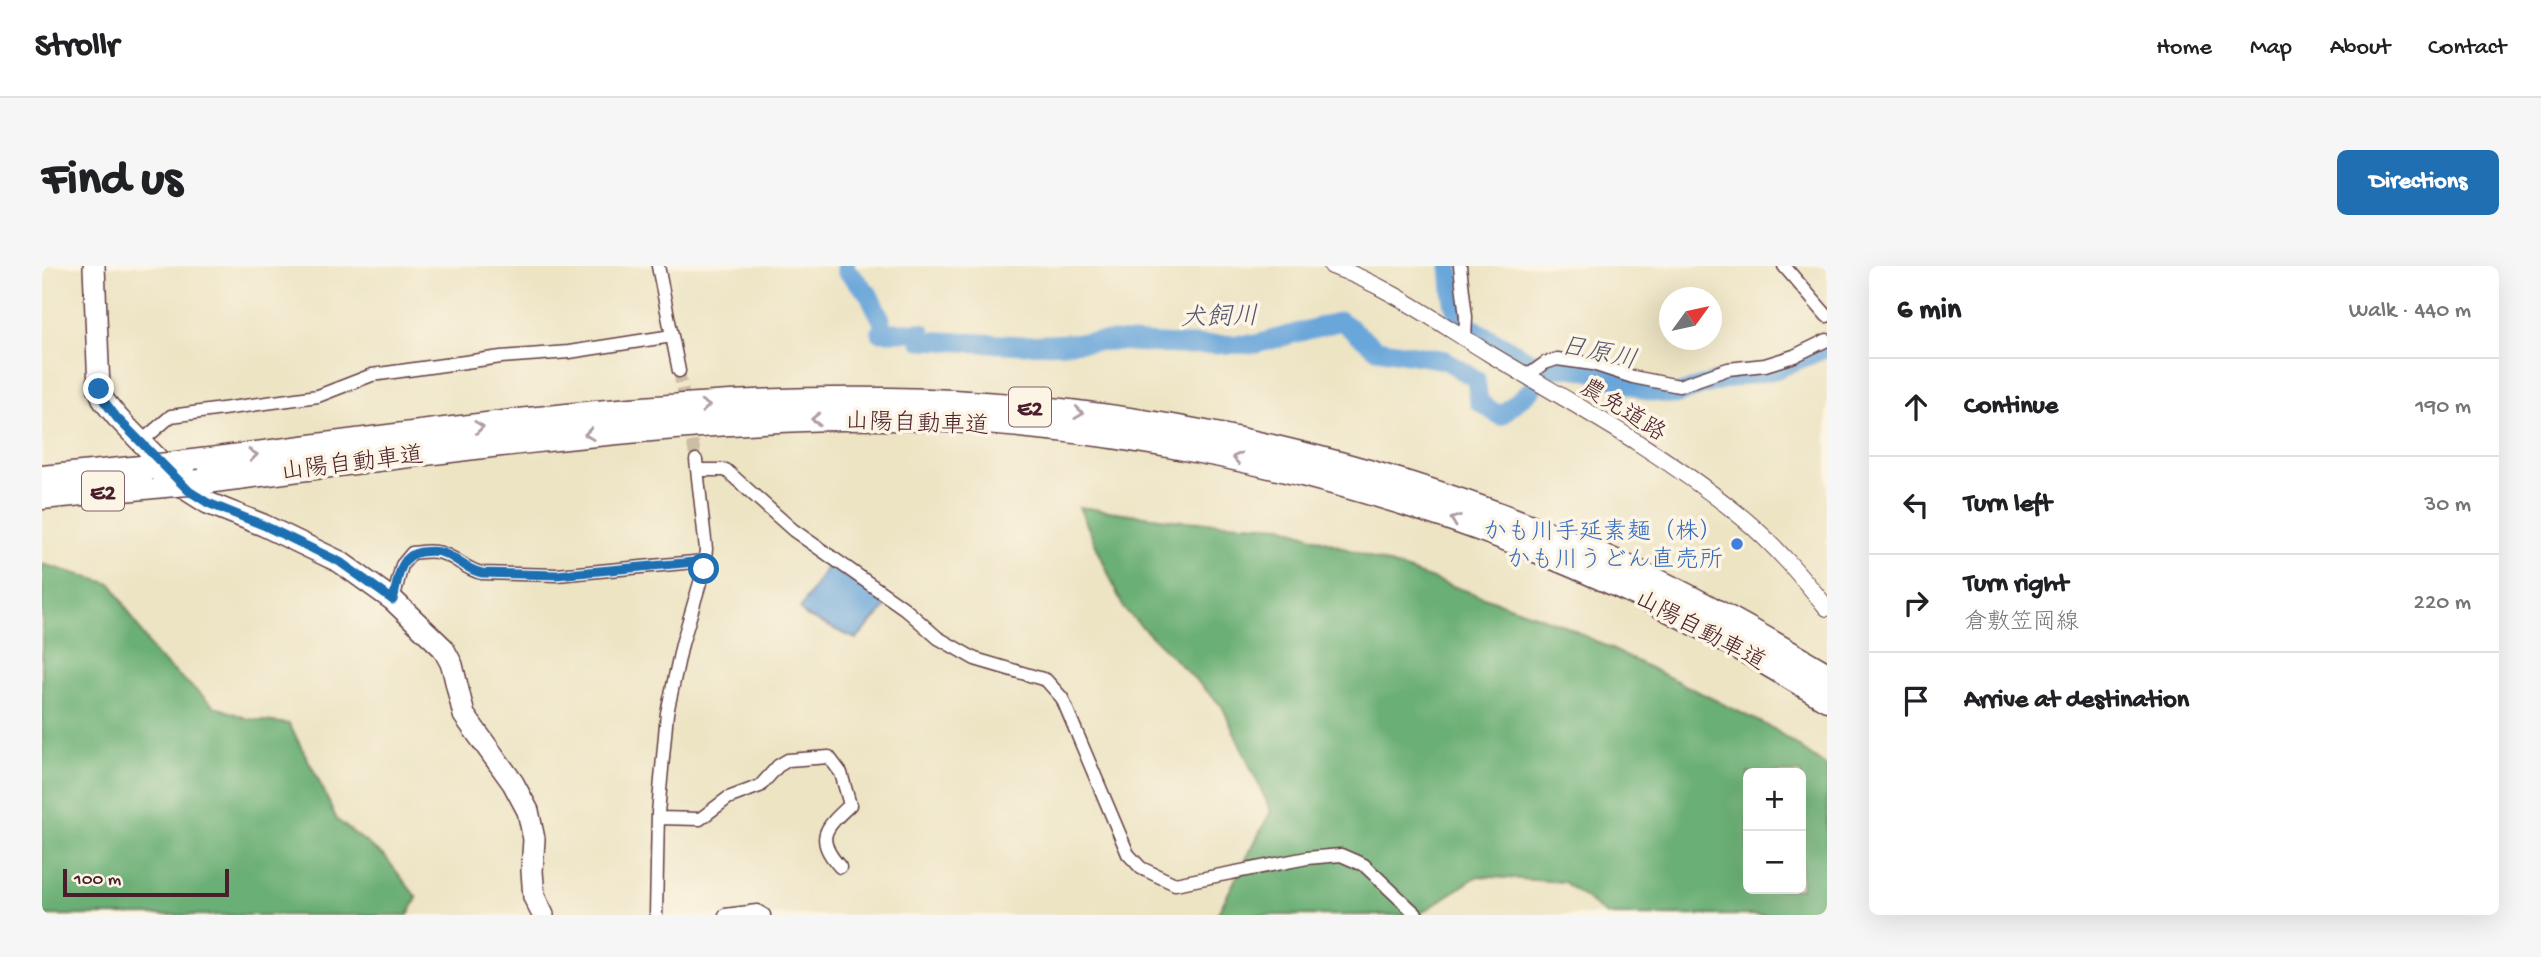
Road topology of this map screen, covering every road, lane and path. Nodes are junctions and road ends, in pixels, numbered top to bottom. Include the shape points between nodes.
1 (94, 266) edge
2 (658, 266) edge
3 (1332, 266) edge
4 (1460, 266) edge
5 (1784, 266) edge
6 (1827, 316) edge
7 (1466, 329) junction
8 (671, 336) junction
9 (1827, 340) edge
10 (679, 372) tunnel mouth
11 (1533, 378) junction
12 (142, 441) junction
13 (158, 476) junction
14 (42, 478) edge
15 (42, 497) edge
16 (705, 561) junction
17 (393, 600) junction
18 (1827, 608) edge
19 (1826, 691) edge
20 (659, 818) junction
21 (840, 867) dead end
22 (542, 915) edge
23 (656, 915) edge
24 (725, 915) edge
25 (764, 915) edge
26 (1416, 915) edge

1 - 12 main road via 99,389 117,418
2 - 8 street
3 - 7 street, 農免道路
4 - 7 street
5 - 6 street
7 - 11 street, 農免道路
8 - 10 street
8 - 12 street via 372,375 317,396 171,416
9 - 11 street via 1794,356 1728,369 1679,386 1556,359 1545,363
11 - 18 street, 農免道路 via 1690,477 1745,520 1786,558
12 - 17 main road via 189,491 340,562
13 - 14 highway, 山陽自動車道 / E2
13 - 15 highway, 山陽自動車道 / E2
13 - 19 highway, 山陽自動車道 / E2, bridge via 608,432 783,420 956,421 1091,434 1228,456 1406,503 1527,546 1635,593
16 - 17 street via 557,575 482,573 444,553 412,553 402,565
16 - 20 street via 667,713
16 - 26 street via 697,465 726,470 793,530 904,608 938,638 975,659 1046,680 1062,698 1128,853 1141,868 1175,884 1341,855 1364,865
17 - 22 main road via 443,648 452,665 464,715 528,811 534,839 534,897
20 - 21 street via 700,819 728,798 760,786 788,760 829,757 841,772 849,795 850,805 828,826 825,838 828,853
20 - 23 street
24 - 25 street via 757,911

